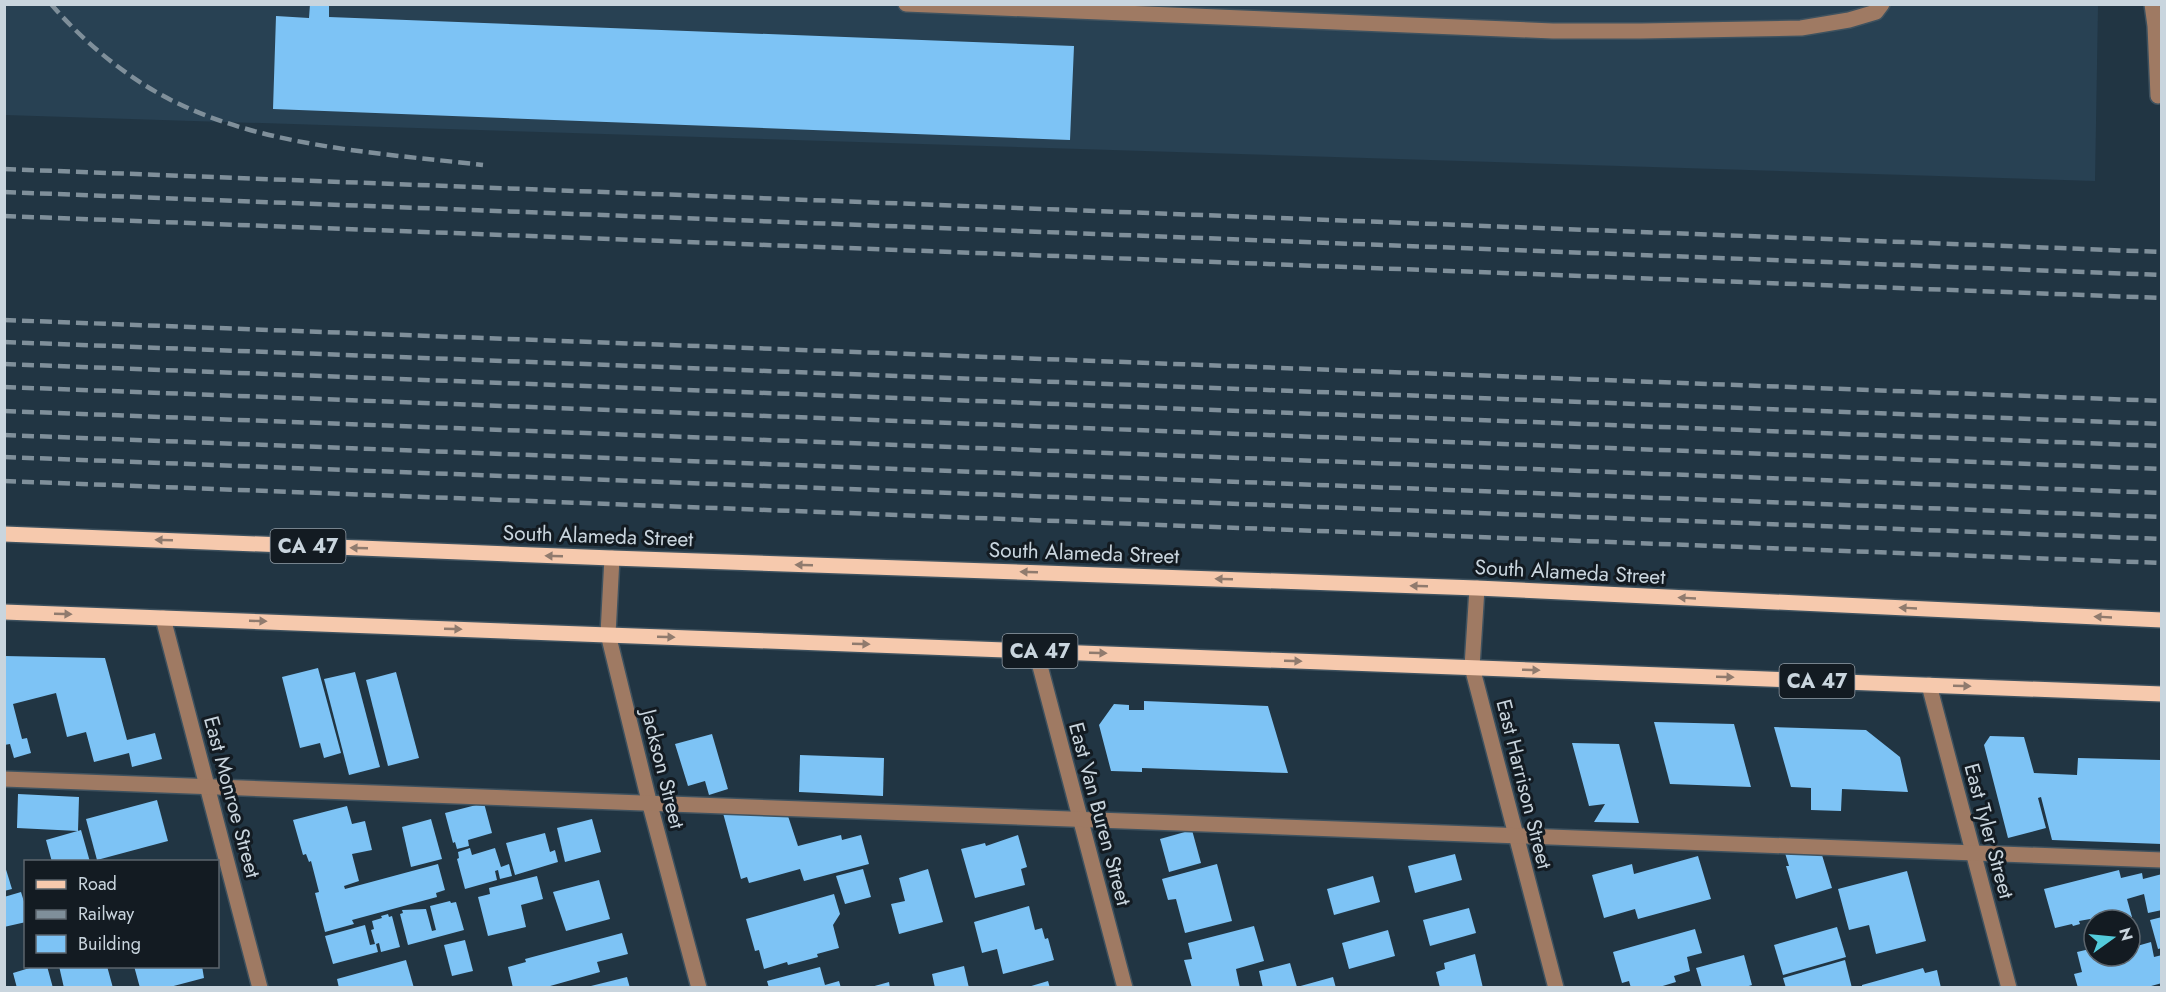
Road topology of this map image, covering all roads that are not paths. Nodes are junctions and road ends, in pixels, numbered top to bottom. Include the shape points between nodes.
1 (906, 4) edge
2 (1882, 4) edge
3 (2152, 4) edge
4 (2158, 26) edge
5 (2158, 96) dead end
6 (4, 534) edge
7 (612, 558) junction
8 (1477, 588) junction
9 (4, 612) edge
10 (163, 618) junction
11 (2162, 620) edge
12 (608, 634) junction
13 (1036, 651) junction
14 (1472, 667) junction
15 (1929, 685) junction
16 (2162, 694) edge
17 (4, 779) edge
18 (207, 788) junction
19 (650, 805) junction
20 (1079, 820) junction
21 (1515, 836) junction
22 (1974, 853) junction
23 (2162, 860) edge
24 (260, 987) edge
25 (699, 987) edge
26 (1125, 987) edge
27 (1556, 987) edge
28 (2009, 987) edge

1 - 2 street via 1553,31 1801,28 1867,15
3 - 4 street
4 - 5 street
7 -> 6 main road, South Alameda Street / CA 47
8 -> 7 main road, South Alameda Street / CA 47
7 - 12 street, Jackson Street
11 -> 8 main road, South Alameda Street / CA 47
8 - 14 street, East Harrison Street
9 -> 10 main road, CA 47
10 -> 12 main road, CA 47
10 - 18 street, East Monroe Street
12 -> 13 main road, CA 47
12 - 19 street, Jackson Street
13 -> 14 main road, CA 47
13 - 20 street, East Van Buren Street
14 -> 15 main road, CA 47
14 - 21 street, East Harrison Street
15 -> 16 main road, CA 47
15 - 22 street, East Tyler Street
17 - 18 street
18 - 19 street
18 - 24 street, East Monroe Street
19 - 20 street
19 - 25 street, Jackson Street
20 - 21 street
20 - 26 street, East Van Buren Street
21 - 22 street
21 - 27 street, East Harrison Street
22 - 23 street
22 - 28 street, East Tyler Street

